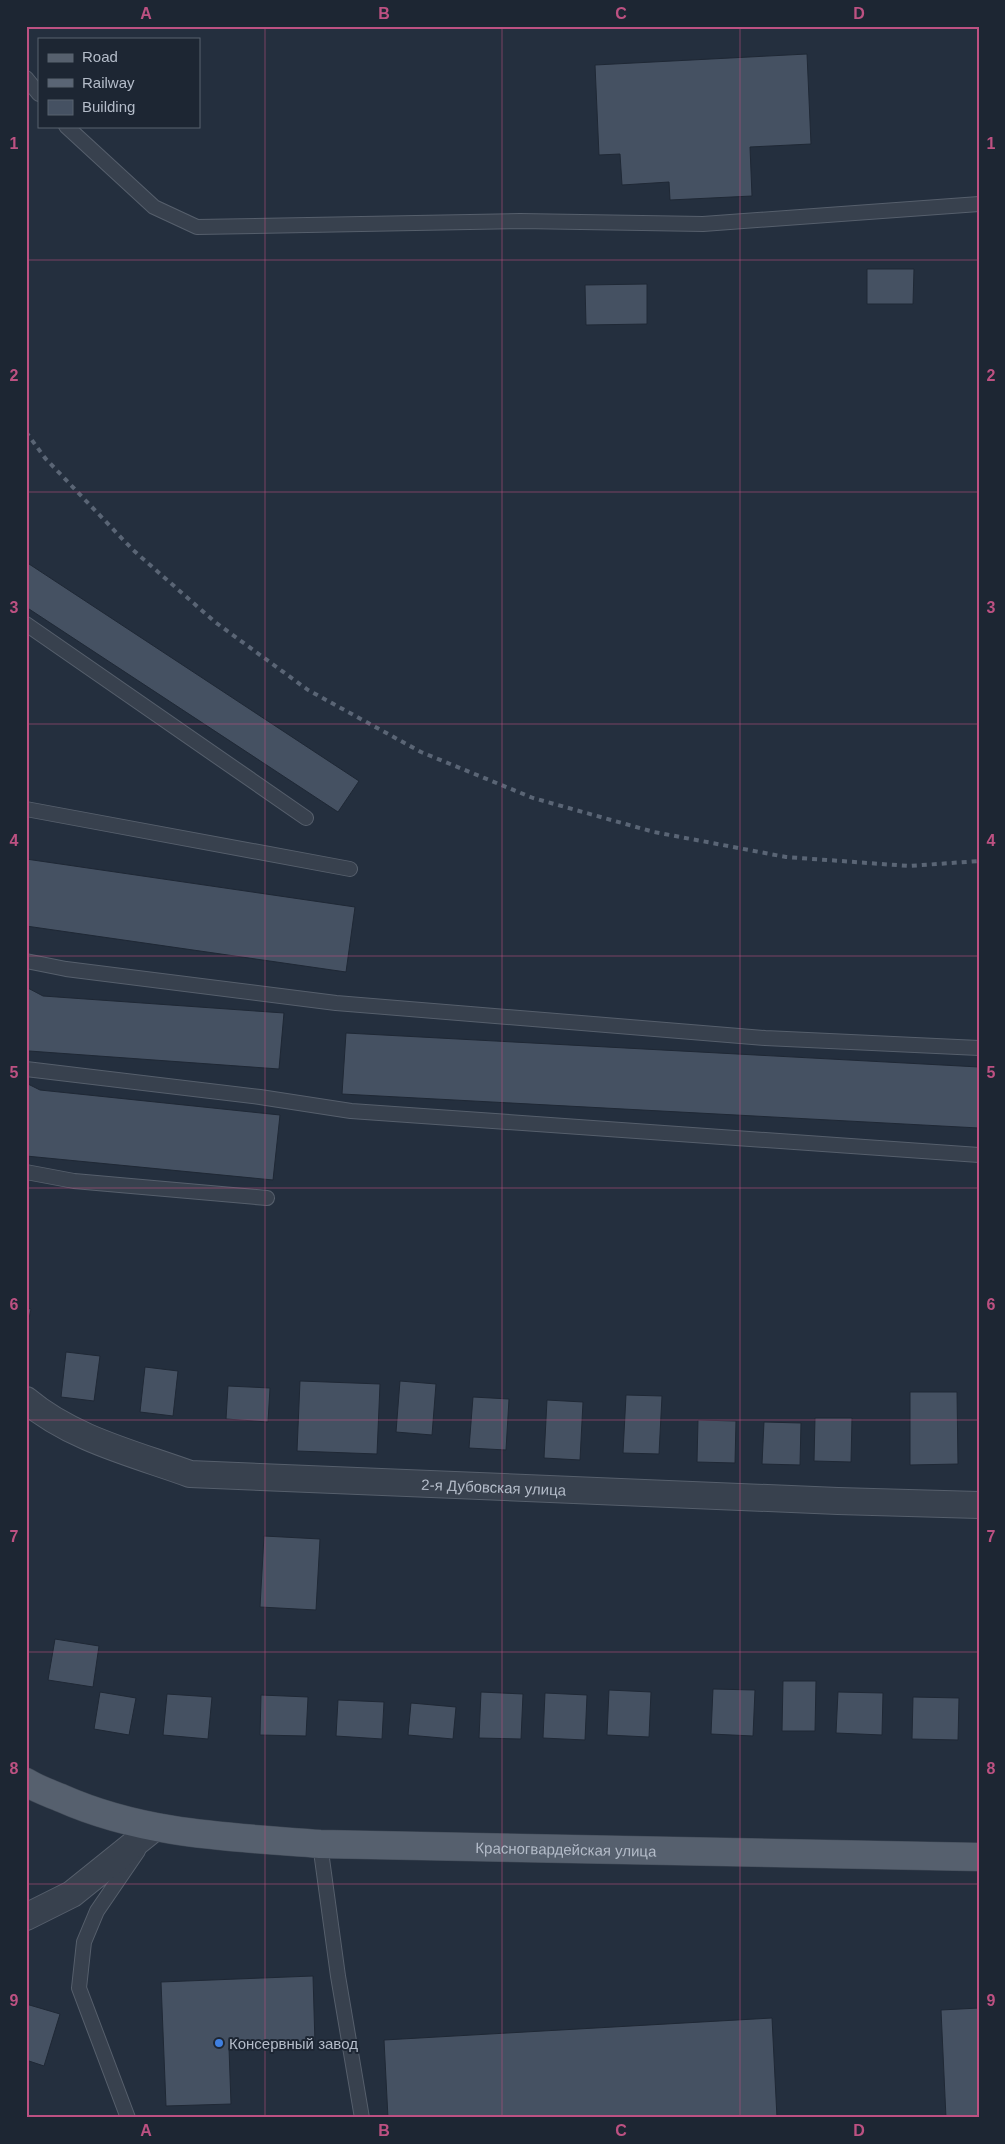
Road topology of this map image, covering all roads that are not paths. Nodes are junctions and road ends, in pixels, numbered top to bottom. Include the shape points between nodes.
1 (26, 78) edge
2 (38, 93) edge
3 (68, 128) edge
4 (979, 204) edge
5 (26, 624) edge
6 (26, 810) edge
7 (306, 818) dead end
8 (350, 869) dead end
9 (26, 961) edge
10 (979, 1048) edge
11 (26, 1069) edge
12 (979, 1155) edge
13 (26, 1172) edge
14 (267, 1198) dead end
15 (26, 1400) edge
16 (979, 1504) edge
17 (26, 1782) edge
18 (154, 1828) junction
19 (320, 1844) junction
20 (979, 1857) edge
21 (26, 1917) edge
22 (128, 2118) edge
23 (362, 2118) edge

1 - 2 lane
3 - 4 lane via 154,207 197,227 520,222 703,224
5 - 7 lane
6 - 8 lane
9 - 10 lane via 66,969 336,1003 765,1038
11 - 12 lane via 351,1111
13 - 14 lane via 74,1181
15 - 16 street, 2-я Дубовская улица via 58,1423 100,1442 190,1474 828,1501
17 - 18 main road, Красногвардейская улица via 92,1812
18 - 19 main road, Красногвардейская улица
18 - 21 street via 72,1894
18 - 22 lane via 97,1911 84,1942 81,1962 79,1988
19 - 20 main road, Красногвардейская улица
19 - 23 lane

